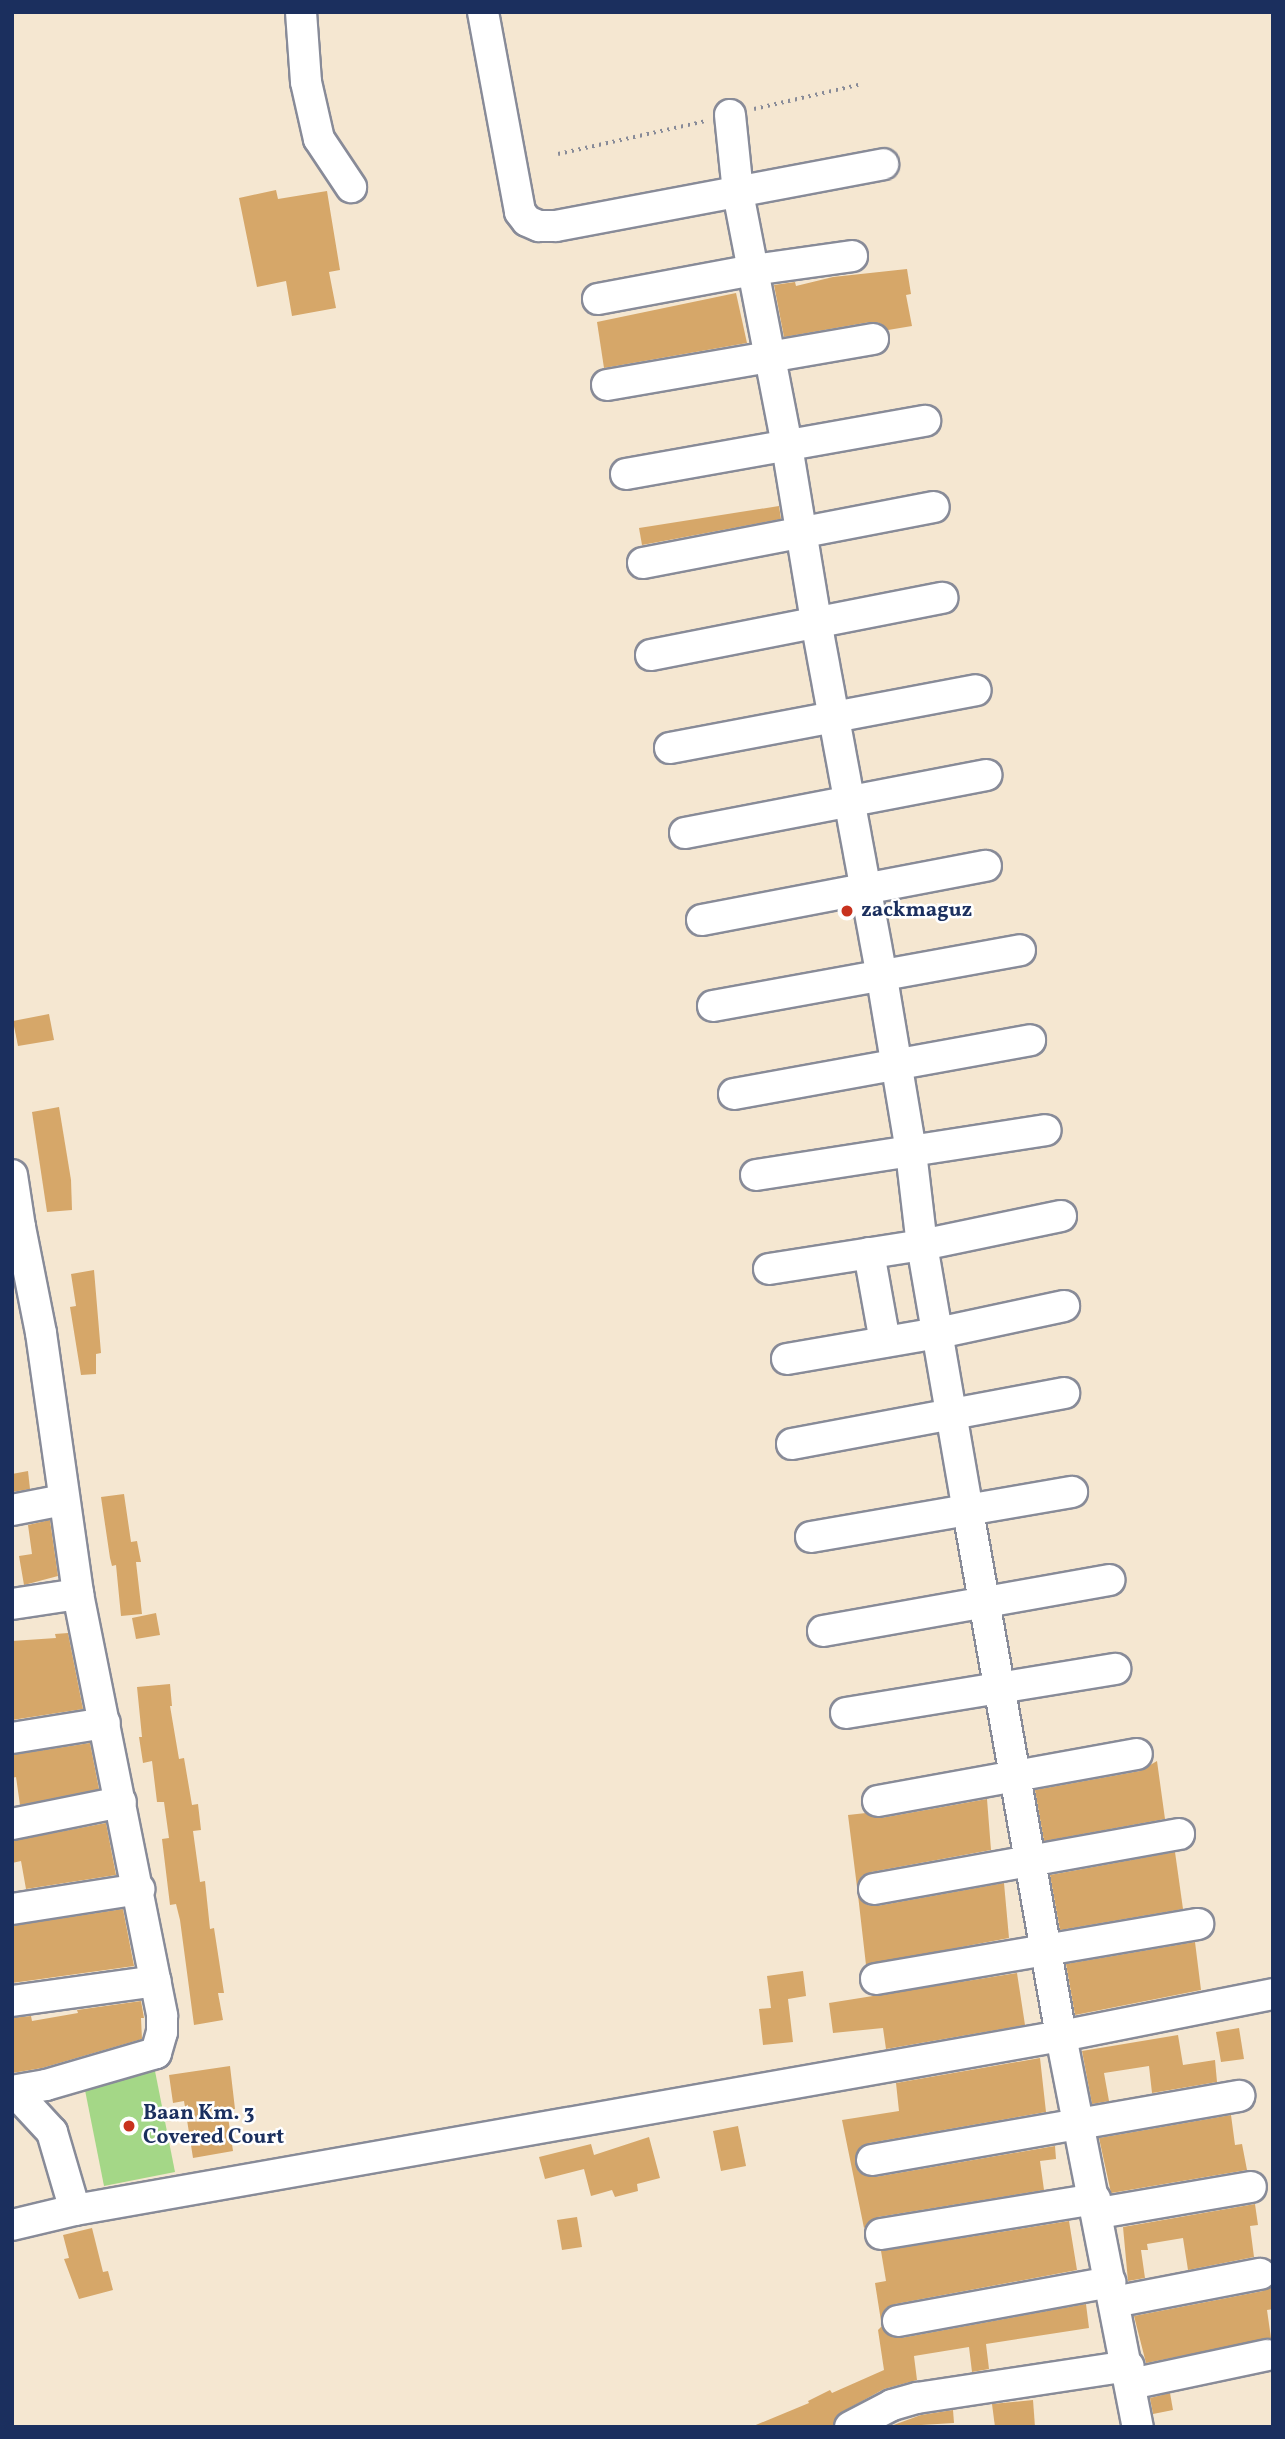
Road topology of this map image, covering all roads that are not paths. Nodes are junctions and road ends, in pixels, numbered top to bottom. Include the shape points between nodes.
1 (301, 12) edge
2 (483, 12) edge
3 (730, 115) dead end
4 (883, 164) dead end
5 (351, 187) dead end
6 (738, 192) junction
7 (852, 256) dead end
8 (753, 270) junction
9 (598, 299) dead end
10 (873, 339) dead end
11 (770, 357) junction
12 (607, 385) dead end
13 (925, 421) dead end
14 (787, 446) junction
15 (626, 474) dead end
16 (934, 508) dead end
17 (801, 535) junction
18 (643, 563) dead end
19 (942, 598) dead end
20 (816, 621) junction
21 (651, 655) dead end
22 (976, 690) dead end
23 (835, 716) junction
24 (670, 748) dead end
25 (986, 775) dead end
26 (851, 801) junction
27 (685, 833) dead end
28 (986, 866) dead end
29 (866, 890) junction
30 (702, 920) dead end
31 (1020, 950) dead end
32 (882, 978) junction
33 (713, 1006) dead end
34 (1030, 1040) dead end
35 (896, 1066) junction
36 (734, 1094) dead end
37 (1046, 1130) dead end
38 (911, 1152) junction
39 (12, 1175) edge
40 (756, 1175) dead end
41 (1062, 1216) dead end
42 (16, 1228) edge
43 (922, 1245) junction
44 (869, 1253) junction
45 (769, 1269) dead end
46 (1064, 1306) dead end
47 (938, 1333) junction
48 (884, 1342) junction
49 (787, 1359) dead end
50 (1064, 1393) dead end
51 (951, 1415) junction
52 (792, 1444) dead end
53 (1072, 1492) dead end
54 (63, 1500) junction
55 (12, 1510) edge
56 (968, 1511) junction
57 (811, 1537) dead end
58 (1110, 1580) dead end
59 (78, 1594) junction
60 (985, 1603) junction
61 (12, 1604) edge
62 (823, 1631) dead end
63 (1115, 1669) dead end
64 (1002, 1689) junction
65 (846, 1713) dead end
66 (105, 1723) junction
67 (12, 1738) edge
68 (1137, 1754) dead end
69 (1017, 1776) junction
70 (878, 1801) dead end
71 (121, 1802) junction
72 (12, 1824) edge
73 (1179, 1834) dead end
74 (1032, 1861) junction
75 (139, 1889) junction
76 (874, 1889) dead end
77 (12, 1909) edge
78 (1198, 1924) dead end
79 (1046, 1949) junction
80 (876, 1979) dead end
81 (156, 1981) junction
82 (1273, 1994) edge
83 (12, 2001) edge
84 (1062, 2036) junction
85 (62, 2079) junction
86 (13, 2091) edge
87 (1240, 2096) dead end
88 (1078, 2122) junction
89 (52, 2132) junction
90 (872, 2160) dead end
91 (1251, 2187) dead end
92 (1097, 2206) junction
93 (75, 2210) junction
94 (12, 2225) edge
95 (881, 2234) dead end
96 (1260, 2274) dead end
97 (1112, 2292) junction
98 (898, 2321) dead end
99 (1266, 2356) dead end
100 (1130, 2375) junction
101 (850, 2427) edge
102 (1138, 2427) edge

1 - 5 street via 312,112 320,139
2 - 6 street via 519,205 527,221 556,226
3 - 6 street
4 - 6 street
6 - 8 street
7 - 8 street
8 - 9 street
8 - 11 street
10 - 11 street
11 - 12 street
11 - 14 street
13 - 14 street
14 - 15 street
14 - 17 street
16 - 17 street
17 - 18 street
17 - 20 street
19 - 20 street
20 - 21 street
20 - 23 street
22 - 23 street
23 - 24 street
23 - 26 street
25 - 26 street
26 - 27 street
26 - 29 street
28 - 29 street
29 - 30 street
29 - 32 street
31 - 32 street
32 - 33 street
32 - 35 street
34 - 35 street
35 - 36 street
35 - 38 street
37 - 38 street
38 - 40 street
38 - 43 street
39 - 42 street
41 - 43 street
42 - 54 street via 41,1333
43 - 44 street
43 - 47 street
44 - 45 street
44 - 48 street
46 - 47 street
47 - 48 street
47 - 51 street
48 - 49 street
50 - 51 street
51 - 52 street
51 - 56 street
53 - 56 street
54 - 55 street
54 - 59 street
56 - 57 street
56 - 60 street
58 - 60 street
59 - 61 street
59 - 66 street
60 - 62 street
60 - 64 street
63 - 64 street
64 - 65 street
64 - 69 street
66 - 67 street
66 - 71 street
68 - 69 street
69 - 70 street
69 - 74 street
71 - 72 street
71 - 75 street
73 - 74 street
74 - 76 street
74 - 79 street
75 - 77 street
75 - 81 street
78 - 79 street
79 - 80 street
79 - 84 street
81 - 83 street
81 - 85 street via 162,2016 156,2053
82 - 84 street
84 - 88 street
84 - 93 street
85 - 86 street
85 - 89 street
86 - 89 street
87 - 88 street
88 - 90 street
88 - 92 street
89 - 93 street
91 - 92 street
92 - 95 street
92 - 97 street
93 - 94 street
96 - 97 street
97 - 98 street
97 - 100 street
99 - 100 street
100 - 101 street via 917,2398 892,2405
100 - 102 street

